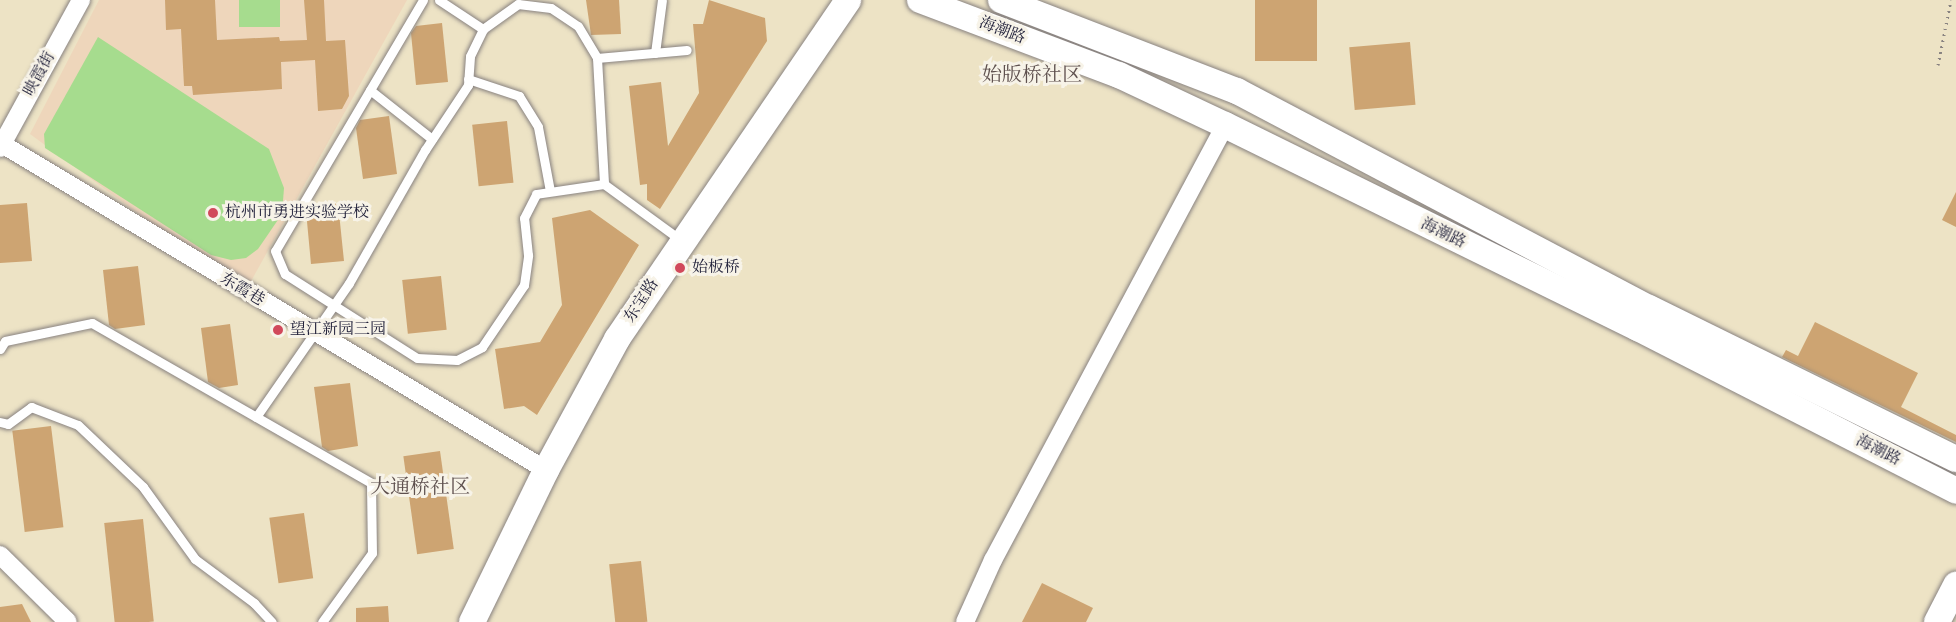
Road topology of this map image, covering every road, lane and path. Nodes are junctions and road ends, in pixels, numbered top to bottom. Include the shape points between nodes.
1 (81, 0) edge
2 (423, 0) edge
3 (439, 0) edge
4 (662, 0) edge
5 (848, 0) edge
6 (920, 0) edge
7 (1001, 0) edge
8 (1951, 0) edge
9 (483, 28) junction
10 (687, 50) dead end
11 (655, 53) junction
12 (597, 58) junction
13 (1938, 65) dead end
14 (468, 79) junction
15 (370, 90) junction
16 (1225, 125) junction
17 (432, 139) junction
18 (1, 145) edge
19 (604, 184) junction
20 (550, 191) junction
21 (682, 241) junction
22 (335, 304) junction
23 (315, 334) junction
24 (0, 349) edge
25 (256, 417) junction
26 (0, 422) edge
27 (1956, 459) edge
28 (546, 470) junction
29 (1956, 491) edge
30 (0, 555) edge
31 (1956, 585) edge
32 (68, 622) edge
33 (272, 622) edge
34 (322, 622) edge
35 (472, 622) edge
36 (965, 622) edge
37 (1937, 622) edge

1 - 18 street, 映霞街
2 - 15 lane
3 - 9 lane
4 - 11 lane
5 - 21 main road, 东宝路
6 - 16 main road, 海潮路 via 1119,75
7 - 27 main road, 海潮路 via 1237,91 1648,308
8 - 13 path
9 - 12 lane via 518,4 551,8 578,26
9 - 14 lane via 470,56
10 - 11 lane
11 - 12 lane
12 - 19 lane
14 - 17 lane via 468,85
14 - 20 lane via 519,96 538,127
15 - 17 lane
15 - 22 lane via 275,251 285,274
16 - 29 main road, 海潮路 via 1638,328
16 - 36 street via 993,560
17 - 22 lane
18 - 23 street, 东霞巷
19 - 20 lane
19 - 21 lane
20 - 22 lane via 536,194 524,218 528,255 524,285 482,347 457,360 417,358
21 - 28 main road, 东宝路 via 617,339
22 - 23 lane
23 - 25 lane
23 - 28 street, 东霞巷
24 - 25 lane via 4,341 92,323
25 - 34 lane via 371,483 372,553
26 - 33 lane via 8,424 31,407 78,425 143,487 195,559 254,603
28 - 35 main road, 东宝路
30 - 32 street
31 - 37 main road

